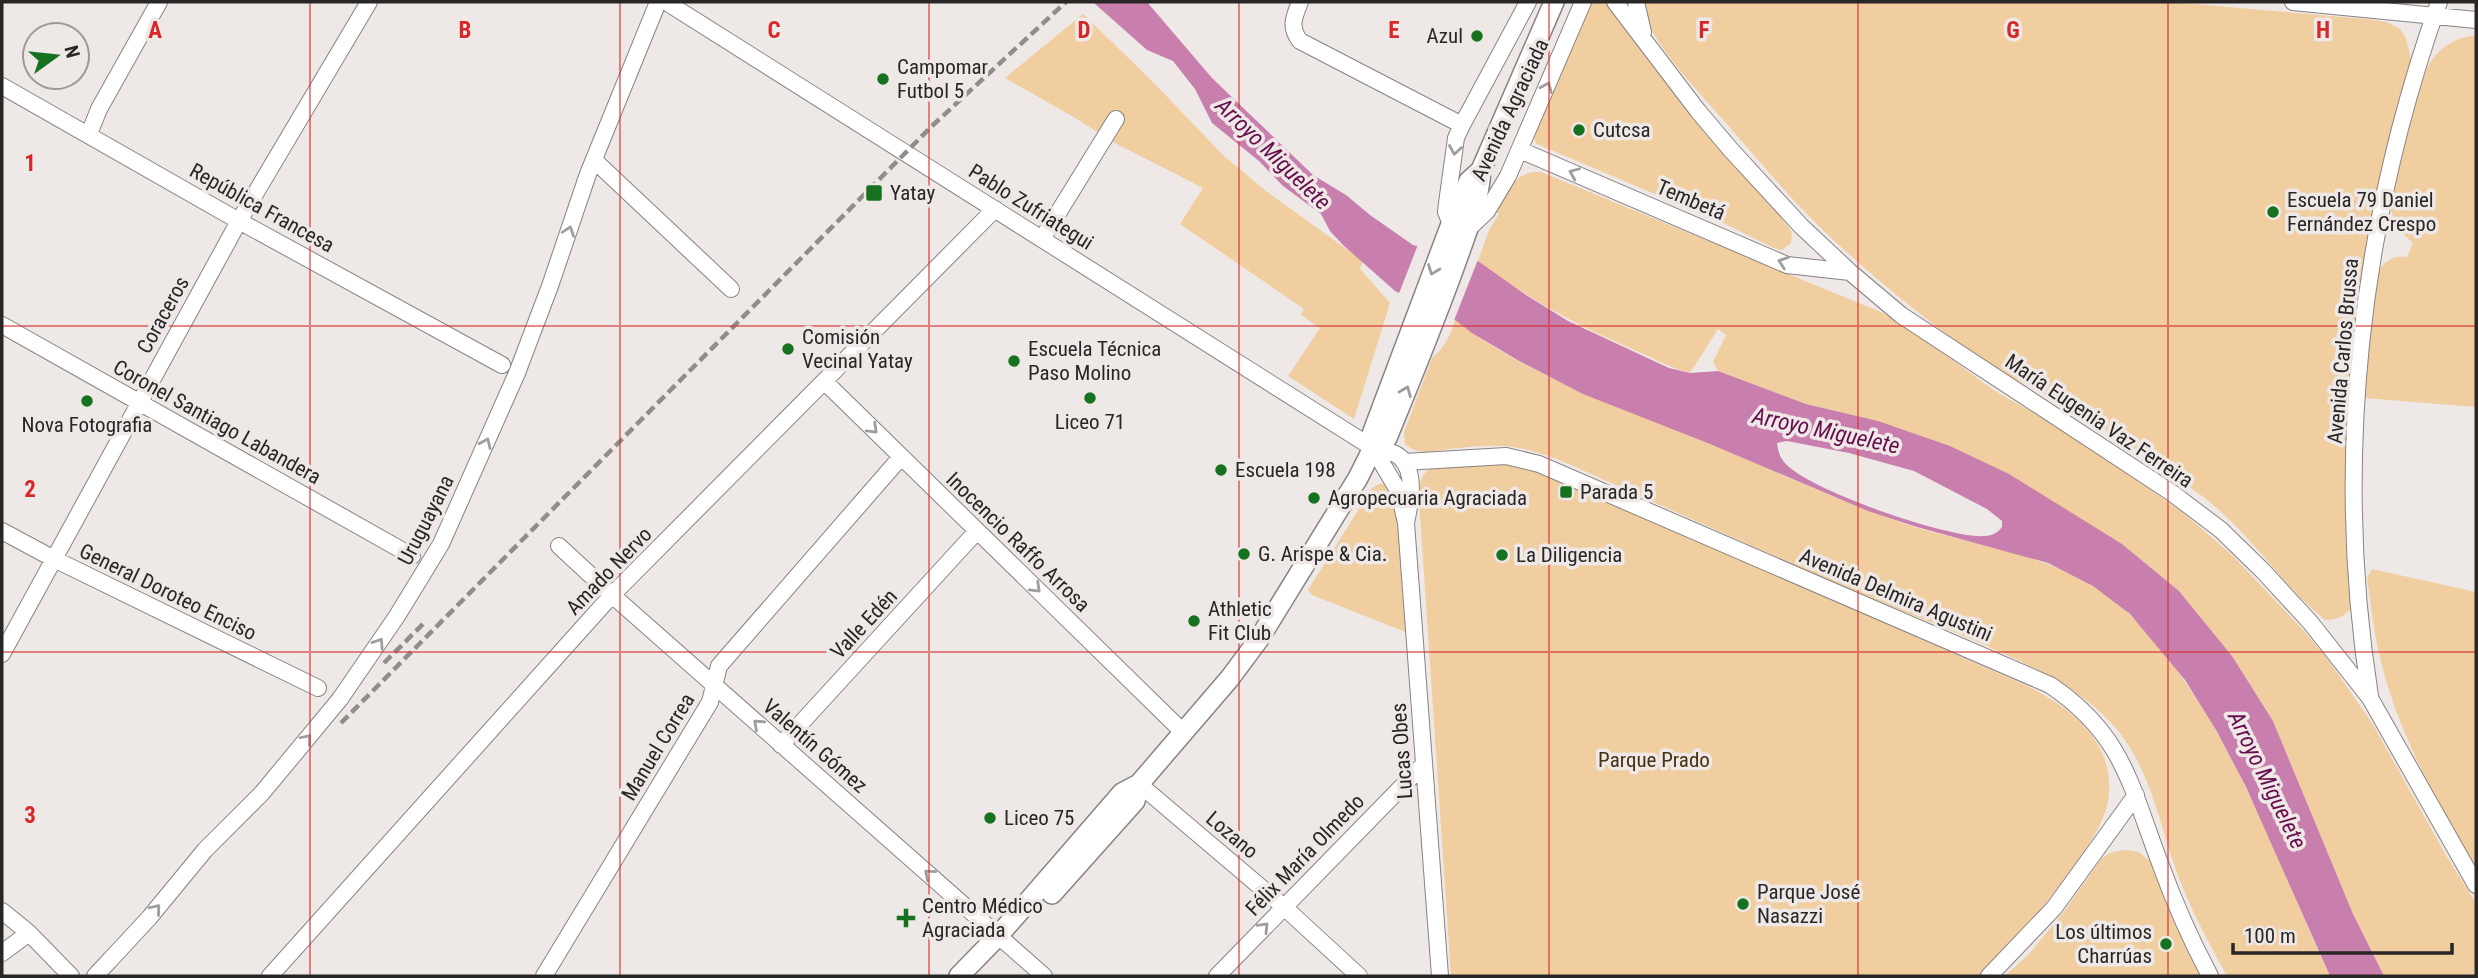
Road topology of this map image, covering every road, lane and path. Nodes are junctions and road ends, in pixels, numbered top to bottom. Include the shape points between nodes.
1 (159, 2) edge
2 (369, 2) edge
3 (658, 2) edge
4 (666, 2) edge
5 (1300, 2) edge
6 (1528, 2) edge
7 (1554, 2) edge
8 (1583, 2) edge
9 (1615, 2) edge
10 (1636, 2) edge
11 (2293, 2) edge
12 (2436, 8) edge
13 (2476, 20) edge
14 (1644, 38) junction
15 (2, 86) edge
16 (1116, 119) dead end
17 (1462, 125) junction
18 (89, 134) junction
19 (1520, 150) junction
20 (591, 167) junction
21 (995, 209) junction
22 (239, 221) junction
23 (1459, 227) junction
24 (1042, 239) junction
25 (1850, 272) junction
26 (732, 289) dead end
27 (2, 325) edge
28 (502, 365) dead end
29 (824, 381) junction
30 (138, 402) junction
31 (1373, 448) junction
32 (901, 457) junction
33 (1404, 462) junction
34 (1406, 523) junction
35 (2, 531) edge
36 (977, 531) junction
37 (559, 546) dead end
38 (412, 556) dead end
39 (54, 559) junction
40 (612, 595) junction
41 (2, 654) edge
42 (715, 685) junction
43 (318, 688) dead end
44 (2370, 698) junction
45 (1183, 732) junction
46 (781, 745) junction
47 (1423, 764) junction
48 (1139, 784) junction
49 (2136, 795) junction
50 (2476, 885) edge
51 (1284, 907) junction
52 (2, 911) edge
53 (29, 933) junction
54 (1003, 939) junction
55 (2, 953) edge
56 (71, 976) edge
57 (95, 976) edge
58 (270, 976) edge
59 (544, 976) edge
60 (959, 976) edge
61 (978, 976) edge
62 (1044, 976) edge
63 (1217, 976) edge
64 (1359, 976) edge
65 (1440, 976) edge
66 (1989, 976) edge
67 (2210, 976) edge

1 - 18 street
2 - 22 street, Coraceros
3 - 20 street, Uruguayana
4 - 21 street, Pablo Zufriategui
5 - 17 street via 1292,20 1300,41
6 - 17 street, Avenida Agraciada
7 - 23 main road, Avenida Agraciada via 1481,170 1469,181
19 -> 8 street, Avenida Agraciada
9 - 14 street, María Eugenia Vaz Ferreira
10 - 14 street, María Eugenia Vaz Ferreira
11 - 12 street
12 - 13 street
12 - 44 street, Avenida Carlos Brussa via 2383,193 2362,324 2355,501
14 - 25 street, María Eugenia Vaz Ferreira via 1731,150
15 - 18 street, República Francesa
16 - 24 street
17 -> 23 street, Avenida Agraciada via 1446,212
18 - 22 street, República Francesa
19 - 23 street, Avenida Agraciada via 1487,211
25 -> 19 street, Tembetá via 1787,265
20 - 26 street
57 -> 20 street, Uruguayana, bridge via 205,850 262,793 340,699 429,567 517,373
21 - 24 street, Pablo Zufriategui
21 - 29 street, Amado Nervo
22 - 28 street, República Francesa
22 - 30 street, Coraceros
23 - 31 main road, Avenida Agraciada via 1424,320 1372,434
24 - 31 street, Pablo Zufriategui
25 - 44 street, María Eugenia Vaz Ferreira via 1901,315 2221,530 2310,622
27 - 30 street, Coronel Santiago Labandera
29 -> 32 street, Inocencio Raffo Arrosa
29 - 40 street, Amado Nervo
30 - 38 street, Coronel Santiago Labandera
30 - 39 street, Coraceros
31 - 33 street via 1393,453
31 - 34 street, Lucas Obes via 1399,492
31 - 45 main road, Avenida Agraciada via 1259,639
32 - 36 street, Inocencio Raffo Arrosa
32 - 42 street, Manuel Correa via 719,666
33 - 34 street, Lucas Obes via 1411,492
33 - 49 street, Avenida Delmira Agustini via 1506,456 1539,464 2027,674 2050,685 2086,713 2114,748
34 - 47 street, Lucas Obes
35 - 39 street, General Doroteo Enciso
36 -> 45 street, Inocencio Raffo Arrosa
36 - 46 street, Valle Edén
37 - 40 street, Valentín Gómez
39 - 41 street, Coraceros
39 - 43 street, General Doroteo Enciso
40 - 42 street, Valentín Gómez
40 - 58 street, Amado Nervo
46 -> 42 street, Valentín Gómez
42 - 59 street, Manuel Correa via 710,702
44 - 50 street, María Eugenia Vaz Ferreira
45 - 48 main road, Avenida Agraciada
54 -> 46 street, Valentín Gómez
47 - 51 street, Félix María Olmedo
47 - 65 street, Lucas Obes
48 - 51 street, Lozano
48 - 54 main road, Avenida Agraciada via 1122,793
49 - 66 street via 2054,908
49 - 67 street, Avenida Delmira Agustini via 2178,909
63 -> 51 street, Félix María Olmedo
51 - 64 street, Lozano
52 - 53 street
53 - 55 street
53 - 56 street
54 - 60 main road, Avenida Agraciada
54 - 61 main road, Avenida Agraciada
54 - 62 street, Valentín Gómez

